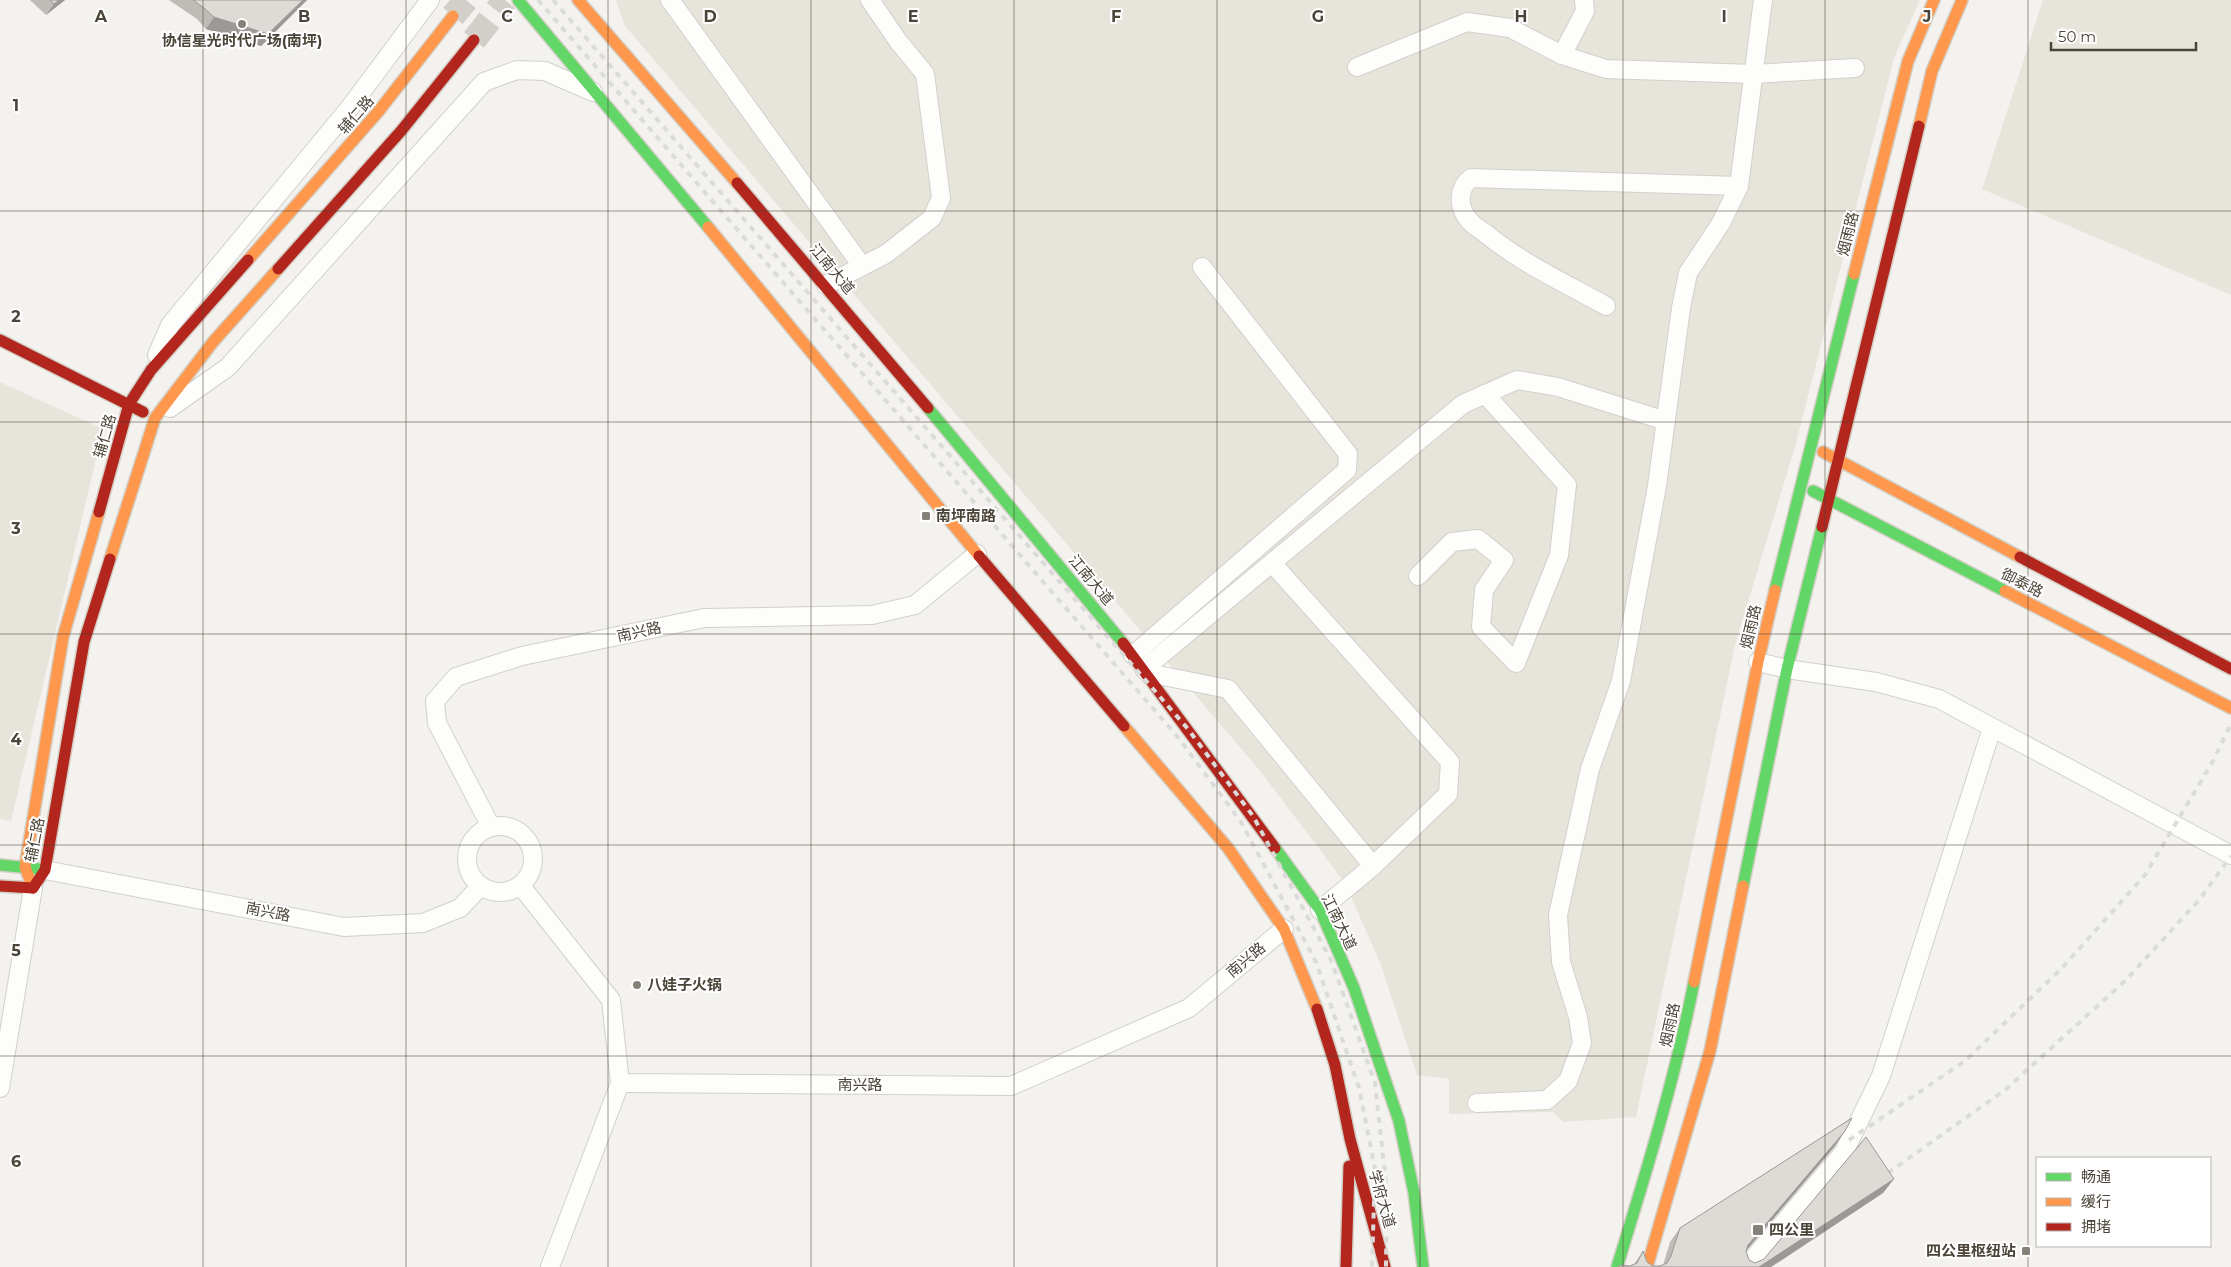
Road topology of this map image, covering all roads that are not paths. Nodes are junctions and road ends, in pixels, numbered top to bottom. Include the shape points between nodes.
1 (430, 0) edge
2 (518, 0) edge
3 (578, 0) edge
4 (592, 0) edge
5 (670, 0) edge
6 (870, 0) edge
7 (1584, 0) edge
8 (1763, 0) edge
9 (1934, 0) edge
10 (1962, 0) edge
11 (453, 16) tunnel mouth
12 (595, 22) junction
13 (474, 40) tunnel mouth
14 (1562, 55) junction
15 (1357, 66) dead end
16 (1855, 68) dead end
17 (1753, 74) junction
18 (599, 95) junction
19 (1739, 186) junction
20 (862, 266) junction
21 (1202, 267) dead end
22 (826, 285) junction
23 (1606, 306) dead end
24 (0, 340) edge
25 (151, 370) junction
26 (1485, 394) junction
27 (129, 404) junction
28 (155, 418) junction
29 (1666, 421) junction
30 (1810, 445) junction
31 (1838, 460) junction
32 (1800, 484) junction
33 (1827, 498) junction
34 (977, 554) junction
35 (1272, 563) junction
36 (1418, 576) dead end
37 (1133, 655) junction
38 (2211, 659) junction
39 (2231, 661) edge
40 (1758, 662) junction
41 (1787, 669) junction
42 (2231, 669) edge
43 (1146, 671) junction
44 (2231, 708) edge
45 (1992, 728) junction
46 (491, 827) junction
47 (2231, 855) edge
48 (0, 865) edge
49 (25, 866) junction
50 (1372, 866) junction
51 (45, 870) junction
52 (0, 886) edge
53 (481, 886) junction
54 (521, 886) junction
55 (33, 888) junction
56 (1320, 910) junction
57 (1284, 929) junction
58 (620, 1083) junction
59 (0, 1088) edge
60 (1477, 1103) dead end
61 (1350, 1139) junction
62 (550, 1267) edge
63 (1346, 1267) edge
64 (1385, 1267) edge
65 (1423, 1267) edge
66 (1617, 1267) edge
67 (1646, 1267) edge
68 (1746, 1267) edge

1 - 25 street via 351,106 170,325
2 - 18 main road
3 - 12 main road, 江南大道
4 - 12 street
5 - 20 street
6 - 20 street via 925,74 941,198 932,218 886,254
7 - 14 street via 1585,11
8 - 17 street
9 - 30 main road, 烟雨路 via 1908,61
10 - 31 main road via 1932,71
11 - 25 main road, 辅仁路 via 378,112
12 - 22 main road, 江南大道
13 - 28 main road, 辅仁路 via 401,131 212,342
14 - 15 street via 1510,28 1468,22
14 - 17 street via 1606,70
16 - 17 street
17 - 19 street
18 - 28 street via 545,71 517,70 484,82 228,367
18 - 34 main road
19 - 23 street via 1471,178 1463,184 1460,194 1468,219 1505,250
19 - 29 street via 1688,273
20 - 22 street
21 - 37 street via 1348,454 1347,470
22 - 37 main road, 江南大道
24 - 27 main road
25 - 27 main road, 辅仁路
26 - 29 street via 1517,380 1558,387
26 - 35 street via 1463,404
26 - 36 street via 1567,485 1559,555 1516,663 1481,627 1484,590 1504,560 1478,539 1452,542
27 - 28 main road
27 - 49 main road, 辅仁路 via 63,637
28 - 51 main road, 辅仁路 via 84,642
29 - 60 street via 1621,681 1590,769 1558,915 1561,962 1578,1017 1582,1043 1568,1081 1547,1100
30 - 31 main road, 御泰路
30 - 32 main road, 烟雨路
31 - 33 main road
31 - 38 main road, 御泰路
32 - 33 main road, 御泰路
32 - 40 main road, 烟雨路
33 - 41 main road
33 - 44 main road, 御泰路
34 - 46 street, 南兴路 via 915,605 872,615 704,618 522,656 456,677 435,701 437,723
34 - 57 main road via 1228,848
35 - 43 street
35 - 50 street via 1450,762 1448,794
37 - 43 main road, 江南大道
38 - 39 main road
38 - 42 main road, 御泰路
40 - 41 street
40 - 66 main road, 烟雨路 via 1682,1043
41 - 45 street via 1876,682 1939,699
41 - 67 main road via 1710,1050
43 - 50 street via 1228,689
43 - 56 main road, 江南大道
45 - 47 street
45 - 68 street via 1881,1076 1844,1152
46 - 53 street via 474,839 467,859 471,874
46 - 54 street via 520,832 532,849 532,869
48 - 49 main road
49 - 51 main road
49 - 55 main road, 辅仁路
50 - 56 street
51 - 53 street, 南兴路 via 344,927 423,923 460,908
51 - 55 main road, 辅仁路
52 - 55 main road
53 - 54 street via 501,892
54 - 58 street via 611,1000
55 - 59 street
56 - 65 main road, 江南大道 via 1354,988 1399,1121 1414,1192
57 - 58 street, 南兴路 via 1189,1008 1011,1086
57 - 61 main road via 1317,1008 1335,1065
58 - 62 street
61 - 63 main road
61 - 64 main road, 学府大道

